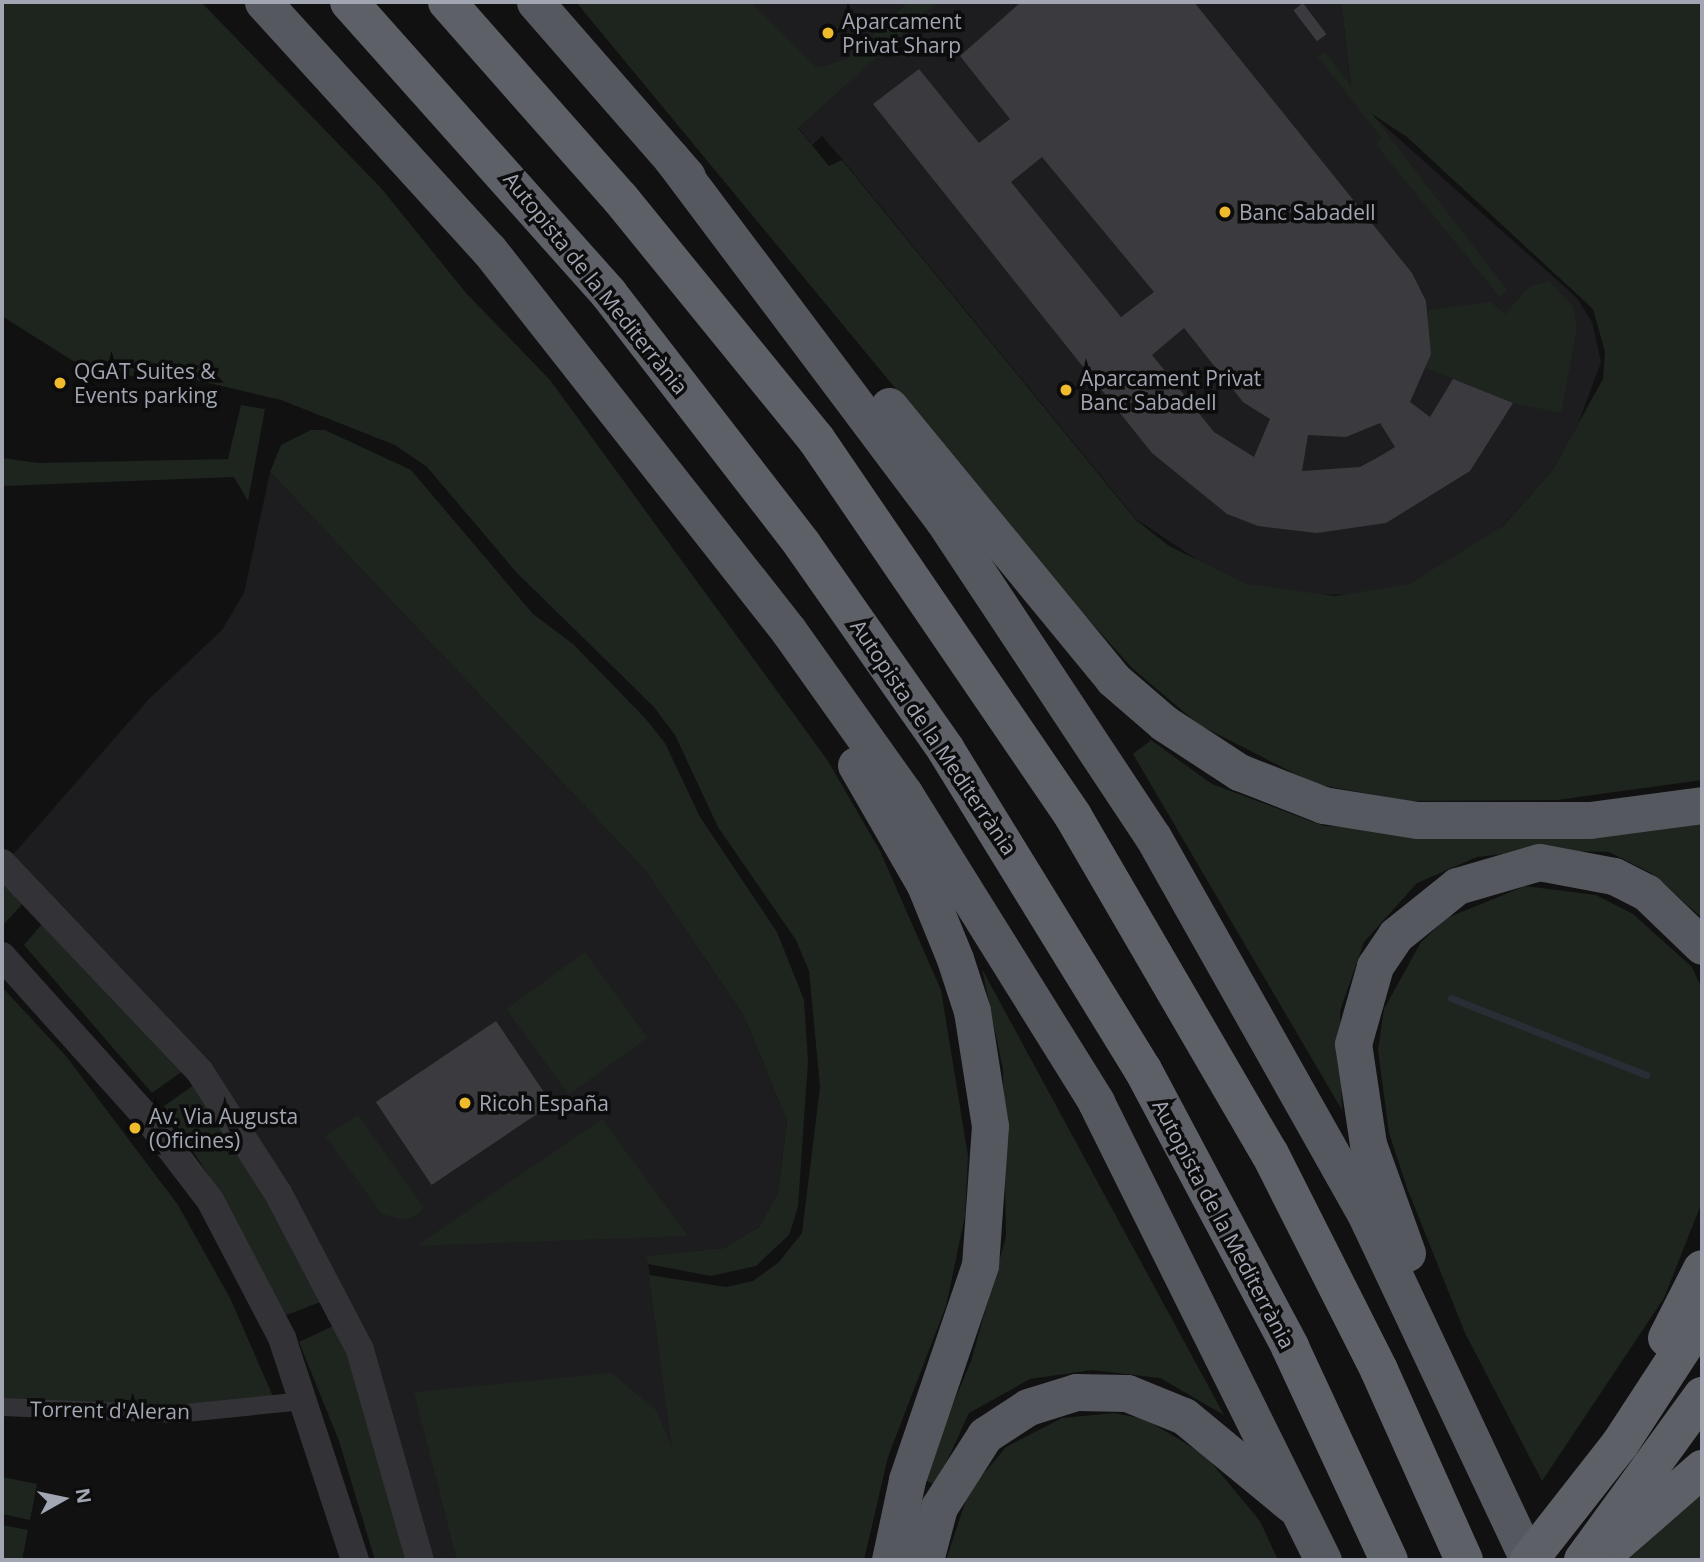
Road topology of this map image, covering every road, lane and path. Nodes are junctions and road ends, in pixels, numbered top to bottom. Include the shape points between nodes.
1 (263, 2) edge
2 (349, 2) edge
3 (447, 2) edge
4 (535, 2) edge
5 (671, 158) junction
6 (714, 535) junction
7 (1702, 805) edge
8 (2, 863) edge
9 (1702, 946) edge
10 (2, 957) edge
11 (1702, 1269) edge
12 (1702, 1318) edge
13 (1437, 1354) junction
14 (1702, 1396) edge
15 (303, 1401) junction
16 (2, 1407) edge
17 (1702, 1469) edge
18 (1567, 1516) junction
19 (1304, 1517) junction
20 (355, 1560) edge
21 (420, 1560) edge
22 (890, 1560) edge
23 (925, 1560) edge
24 (1323, 1560) edge
25 (1389, 1560) edge
26 (1464, 1560) edge
27 (1529, 1560) edge
28 (1583, 1560) edge
29 (1598, 1560) edge

1 - 6 highway via 489,250
2 - 25 highway, Autopista de la Mediterrània via 609,294 802,544 939,740 1149,1082 1290,1347
3 - 26 highway via 620,198 816,439 1065,805 1270,1154 1379,1370
4 - 5 highway
5 - 7 highway via 826,326 1092,656 1130,696 1196,746 1299,797 1393,818 1546,822
5 - 13 highway via 905,468 1079,718 1284,1060
6 - 19 highway via 837,695 1015,963 1115,1138
6 - 22 highway via 925,885 972,1011 983,1067 991,1173 980,1265 907,1480
8 - 21 street via 200,1072 278,1193 360,1350
9 - 13 highway via 1677,917 1614,876 1539,862 1457,886 1405,927 1375,966 1353,1044 1356,1090
10 - 15 street via 144,1114 210,1200 282,1338
11 - 18 highway
12 - 18 highway
13 - 27 highway
14 - 28 highway
15 - 16 street, Torrent d'Aleran via 176,1414
15 - 20 street
17 - 29 highway
18 - 27 highway
19 - 23 highway via 1184,1416 1127,1393 1076,1392 1028,1406 985,1435 939,1507
19 - 24 highway

